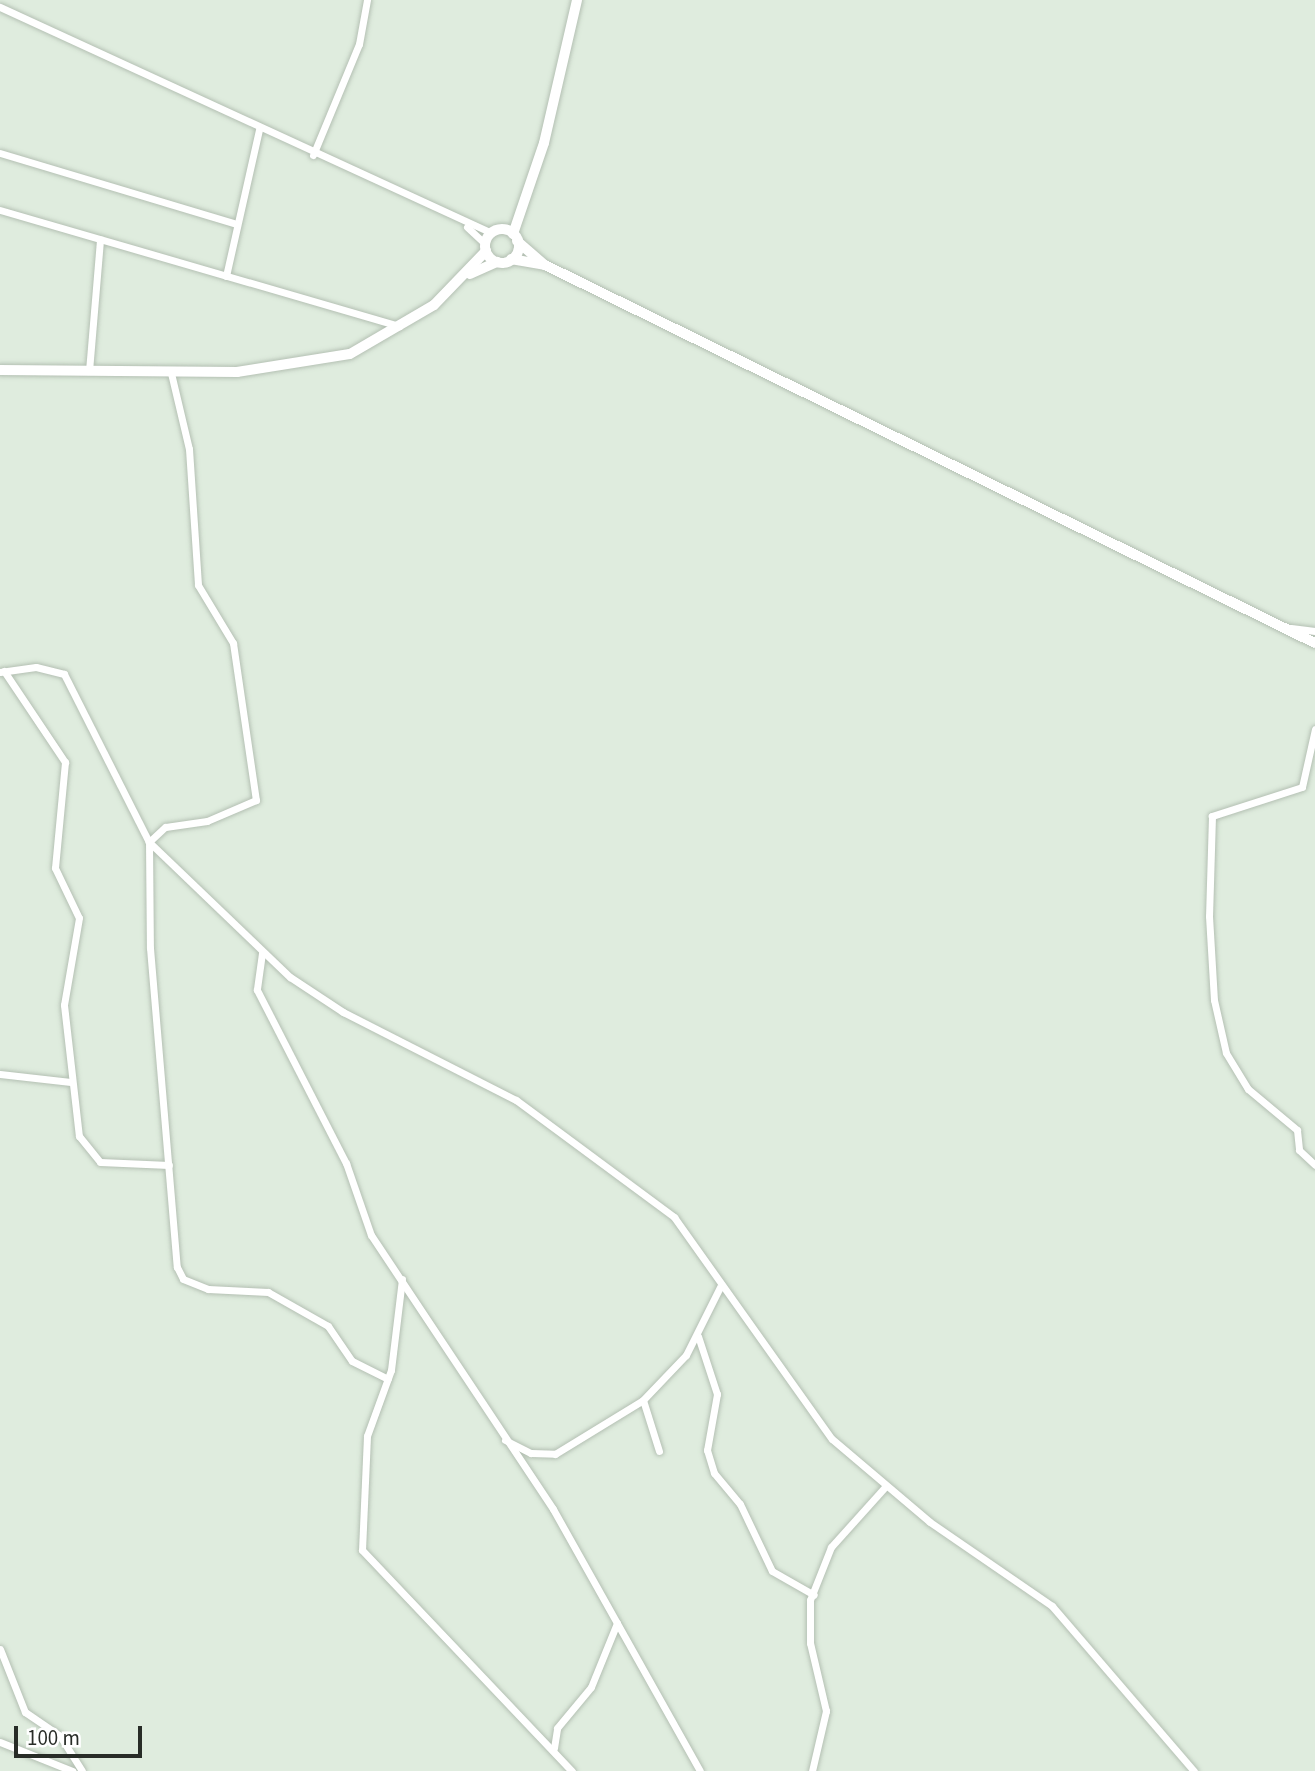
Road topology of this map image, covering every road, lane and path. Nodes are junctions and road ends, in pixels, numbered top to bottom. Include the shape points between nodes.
1 (367, 0) edge
2 (577, 0) edge
3 (0, 7) edge
4 (258, 129) junction
5 (0, 153) edge
6 (313, 155) junction
7 (518, 209) junction
8 (0, 210) edge
9 (234, 223) junction
10 (466, 226) junction
11 (495, 231) junction
12 (515, 238) junction
13 (100, 239) junction
14 (485, 247) junction
15 (511, 260) junction
16 (496, 262) junction
17 (545, 265) junction
18 (466, 275) junction
19 (226, 276) junction
20 (404, 327) junction
21 (0, 370) edge
22 (89, 371) junction
23 (172, 373) junction
24 (1282, 627) junction
25 (1315, 631) edge
26 (1315, 643) edge
27 (2, 671) edge
28 (1315, 729) edge
29 (149, 842) junction
30 (262, 953) junction
31 (0, 1074) edge
32 (71, 1082) junction
33 (169, 1165) junction
34 (1315, 1165) edge
35 (402, 1279) junction
36 (720, 1287) junction
37 (698, 1336) junction
38 (388, 1379) junction
39 (643, 1400) junction
40 (503, 1439) junction
41 (659, 1451) dead end
42 (886, 1486) junction
43 (814, 1595) junction
44 (617, 1623) junction
45 (0, 1649) edge
46 (0, 1742) edge
47 (554, 1748) junction
48 (72, 1771) edge
49 (82, 1771) edge
50 (572, 1771) edge
51 (699, 1771) edge
52 (812, 1771) edge
53 (1194, 1771) edge

1 - 6 street via 359,44
2 - 7 main road via 544,143
3 - 4 street
4 - 6 street
4 - 9 street
5 - 9 street
6 - 10 street
7 - 11 main road
7 - 12 main road
8 - 13 street
9 - 19 street
10 - 11 street
10 - 14 street
11 - 12 main road
11 - 14 main road
12 - 15 main road
12 - 17 main road
13 - 19 street
13 - 22 street
14 - 16 main road
14 - 18 main road
15 - 16 main road
15 - 17 main road
16 - 18 main road
17 - 24 main road
18 - 20 main road
19 - 20 street
20 - 23 main road via 350,354 281,368
21 - 22 main road
22 - 23 main road
23 - 29 street via 189,449 198,584 233,643 256,800 207,821 165,827
24 - 25 street
24 - 26 main road
27 - 29 street via 36,667 64,674
27 - 32 street via 65,762 55,867 79,918 64,1005
28 - 34 street via 1302,787 1212,816 1209,903 1214,1000 1226,1053 1257,1099 1290,1122 1299,1150
29 - 30 street
29 - 33 street via 150,948
30 - 35 street via 257,990 346,1163 371,1236
30 - 36 street via 343,1012 516,1100 644,1191 674,1217
31 - 32 street
32 - 33 street via 78,1091 79,1136 92,1157 117,1167
33 - 38 street via 183,1279 208,1289 268,1292 328,1326 352,1361
35 - 38 street
35 - 40 street
36 - 37 street
36 - 42 street via 832,1439
37 - 39 street
37 - 43 street via 717,1394 708,1450 715,1473 740,1504 772,1571
38 - 47 street via 367,1436 362,1550
39 - 40 street via 555,1454 531,1453
39 - 41 street
40 - 44 street via 553,1509
42 - 43 street via 831,1547
42 - 53 street via 1052,1606
43 - 52 street via 810,1643 826,1711
44 - 47 street via 591,1686 557,1728
44 - 51 street
45 - 49 street via 25,1712 60,1736
46 - 48 street
47 - 50 street

